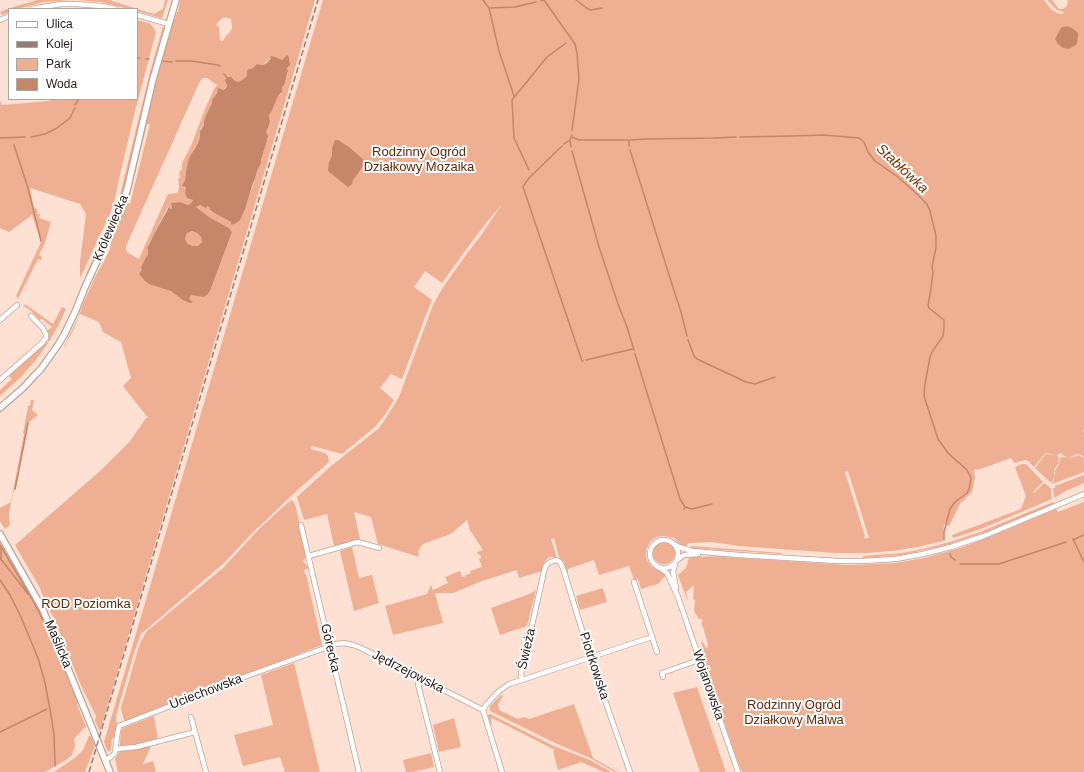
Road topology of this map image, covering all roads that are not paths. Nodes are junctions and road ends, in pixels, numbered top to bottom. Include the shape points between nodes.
1 (176, 0) edge
2 (37, 8) edge
3 (111, 8) edge
4 (138, 15) edge
5 (169, 24) junction
6 (17, 305) dead end
7 (31, 316) dead end
8 (0, 320) edge
9 (0, 380) edge
10 (0, 408) edge
11 (1084, 494) edge
12 (301, 525) dead end
13 (0, 534) edge
14 (673, 543) junction
15 (378, 548) dead end
16 (717, 553) junction
17 (309, 556) junction
18 (558, 561) joint
19 (676, 561) junction
20 (658, 567) junction
21 (634, 582) dead end
22 (678, 598) junction
23 (652, 637) junction
24 (330, 645) junction
25 (657, 652) dead end
26 (590, 657) junction
27 (699, 660) junction
28 (663, 677) dead end
29 (420, 678) junction
30 (522, 680) junction
31 (483, 710) junction
32 (191, 717) dead end
33 (195, 732) junction
34 (116, 749) junction
35 (105, 760) junction
36 (110, 772) edge
37 (206, 772) edge
38 (359, 772) edge
39 (440, 772) edge
40 (502, 772) edge
41 (630, 772) edge
42 (738, 772) edge

1 - 5 street, Królewiecka
2 - 3 street via 75,4
4 - 5 street
5 - 10 street, Królewiecka via 127,190 118,216 61,340 38,372
6 - 8 street
7 - 9 street via 39,323 46,338
11 - 16 street via 984,536 946,548 896,559 838,561
12 - 17 street, Górecka
13 - 35 street, Maślicka via 42,608
14 - 16 street via 684,549
14 - 19 street via 678,551
14 - 20 street via 669,540 659,540 651,546 649,556
15 - 17 street via 358,542
16 - 19 street via 690,554
17 - 24 street, Górecka
18 - 26 street, Piotrkowska
18 - 30 street, Świeża via 550,562 545,567 521,674
19 - 20 street via 667,568
19 - 22 street, Wojanowska via 673,572
20 - 22 street, Wojanowska via 667,573
21 - 23 street
22 - 27 street, Wojanowska
23 - 25 street
23 - 26 street
24 - 29 street, Jędrzejowska via 344,643 357,646
24 - 34 street, Uciechowska via 119,726
24 - 38 street, Górecka
26 - 30 street
26 - 41 street, Piotrkowska
27 - 28 street via 662,673
27 - 42 street, Wojanowska
29 - 31 street, Jędrzejowska
29 - 39 street via 418,684
30 - 31 street, Świeża via 503,689
31 - 40 street
32 - 33 street
33 - 34 street via 136,747
33 - 37 street
34 - 35 street via 113,756
35 - 36 street, Maślicka

